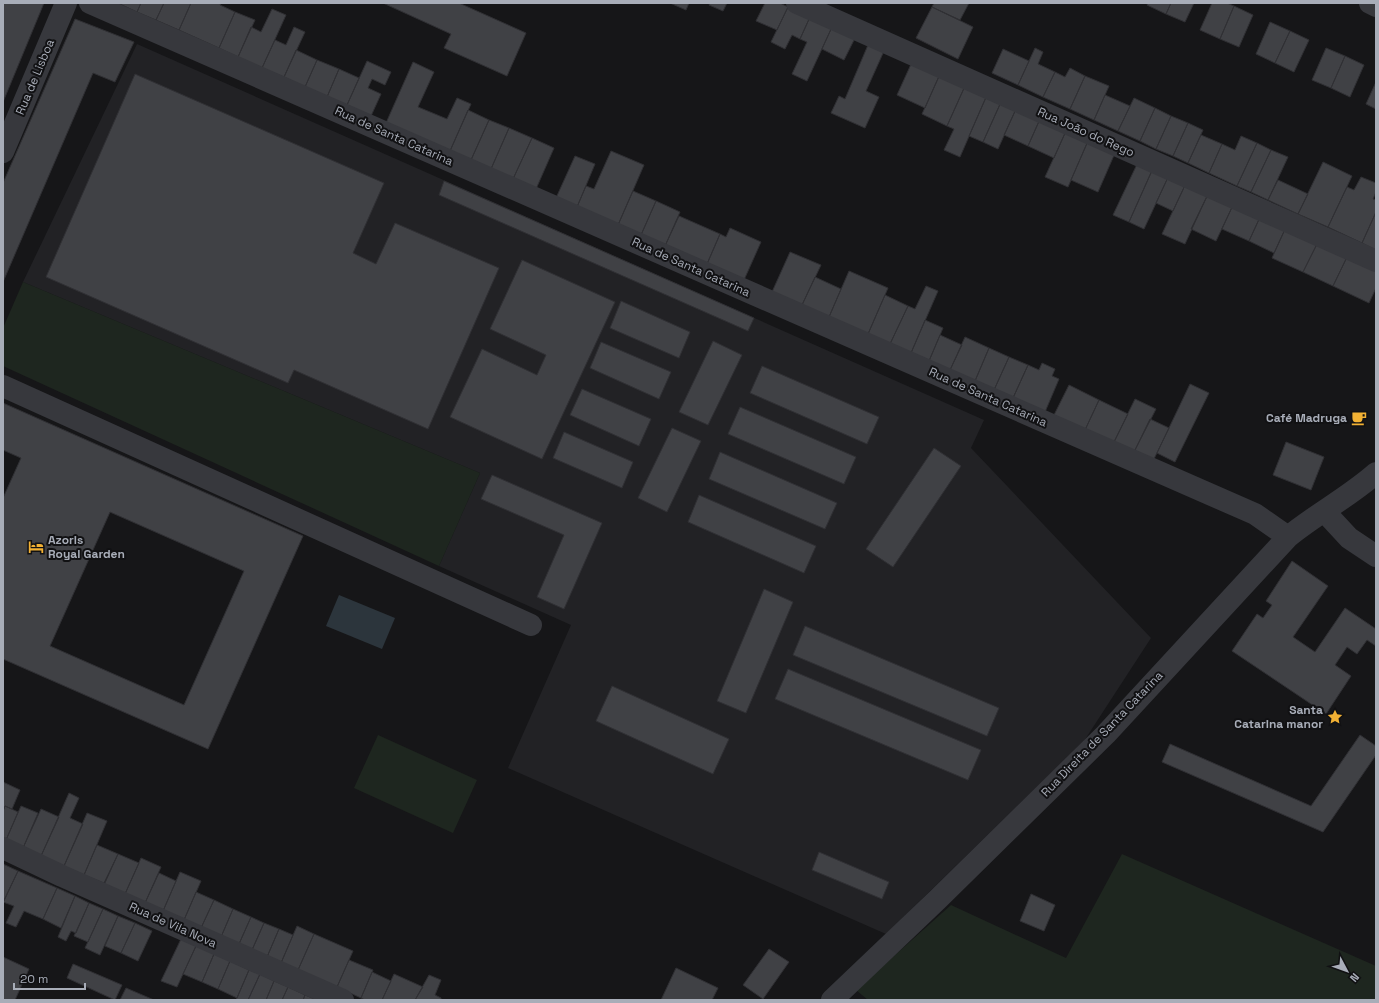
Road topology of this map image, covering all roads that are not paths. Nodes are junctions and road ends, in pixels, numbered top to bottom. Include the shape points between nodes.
1 (66, 3) edge
2 (90, 3) edge
3 (797, 3) edge
4 (1370, 3) edge
5 (1376, 6) edge
6 (3, 152) edge
7 (1376, 260) edge
8 (3, 386) edge
9 (1376, 473) edge
10 (1324, 511) junction
11 (1288, 537) junction
12 (1376, 556) edge
13 (531, 625) dead end
14 (3, 848) edge
15 (343, 1000) edge
16 (832, 1000) edge

1 - 6 street, Rua de Lisboa
2 - 11 street, Rua de Santa Catarina via 1255,514
3 - 7 street, Rua João do Rego
4 - 5 street
8 - 13 street
9 - 10 street, Rua Direita de Santa Catarina
10 - 11 street, Rua Direita de Santa Catarina
10 - 12 street via 1349,538
11 - 16 street, Rua Direita de Santa Catarina via 1106,734
14 - 15 street, Rua de Vila Nova

